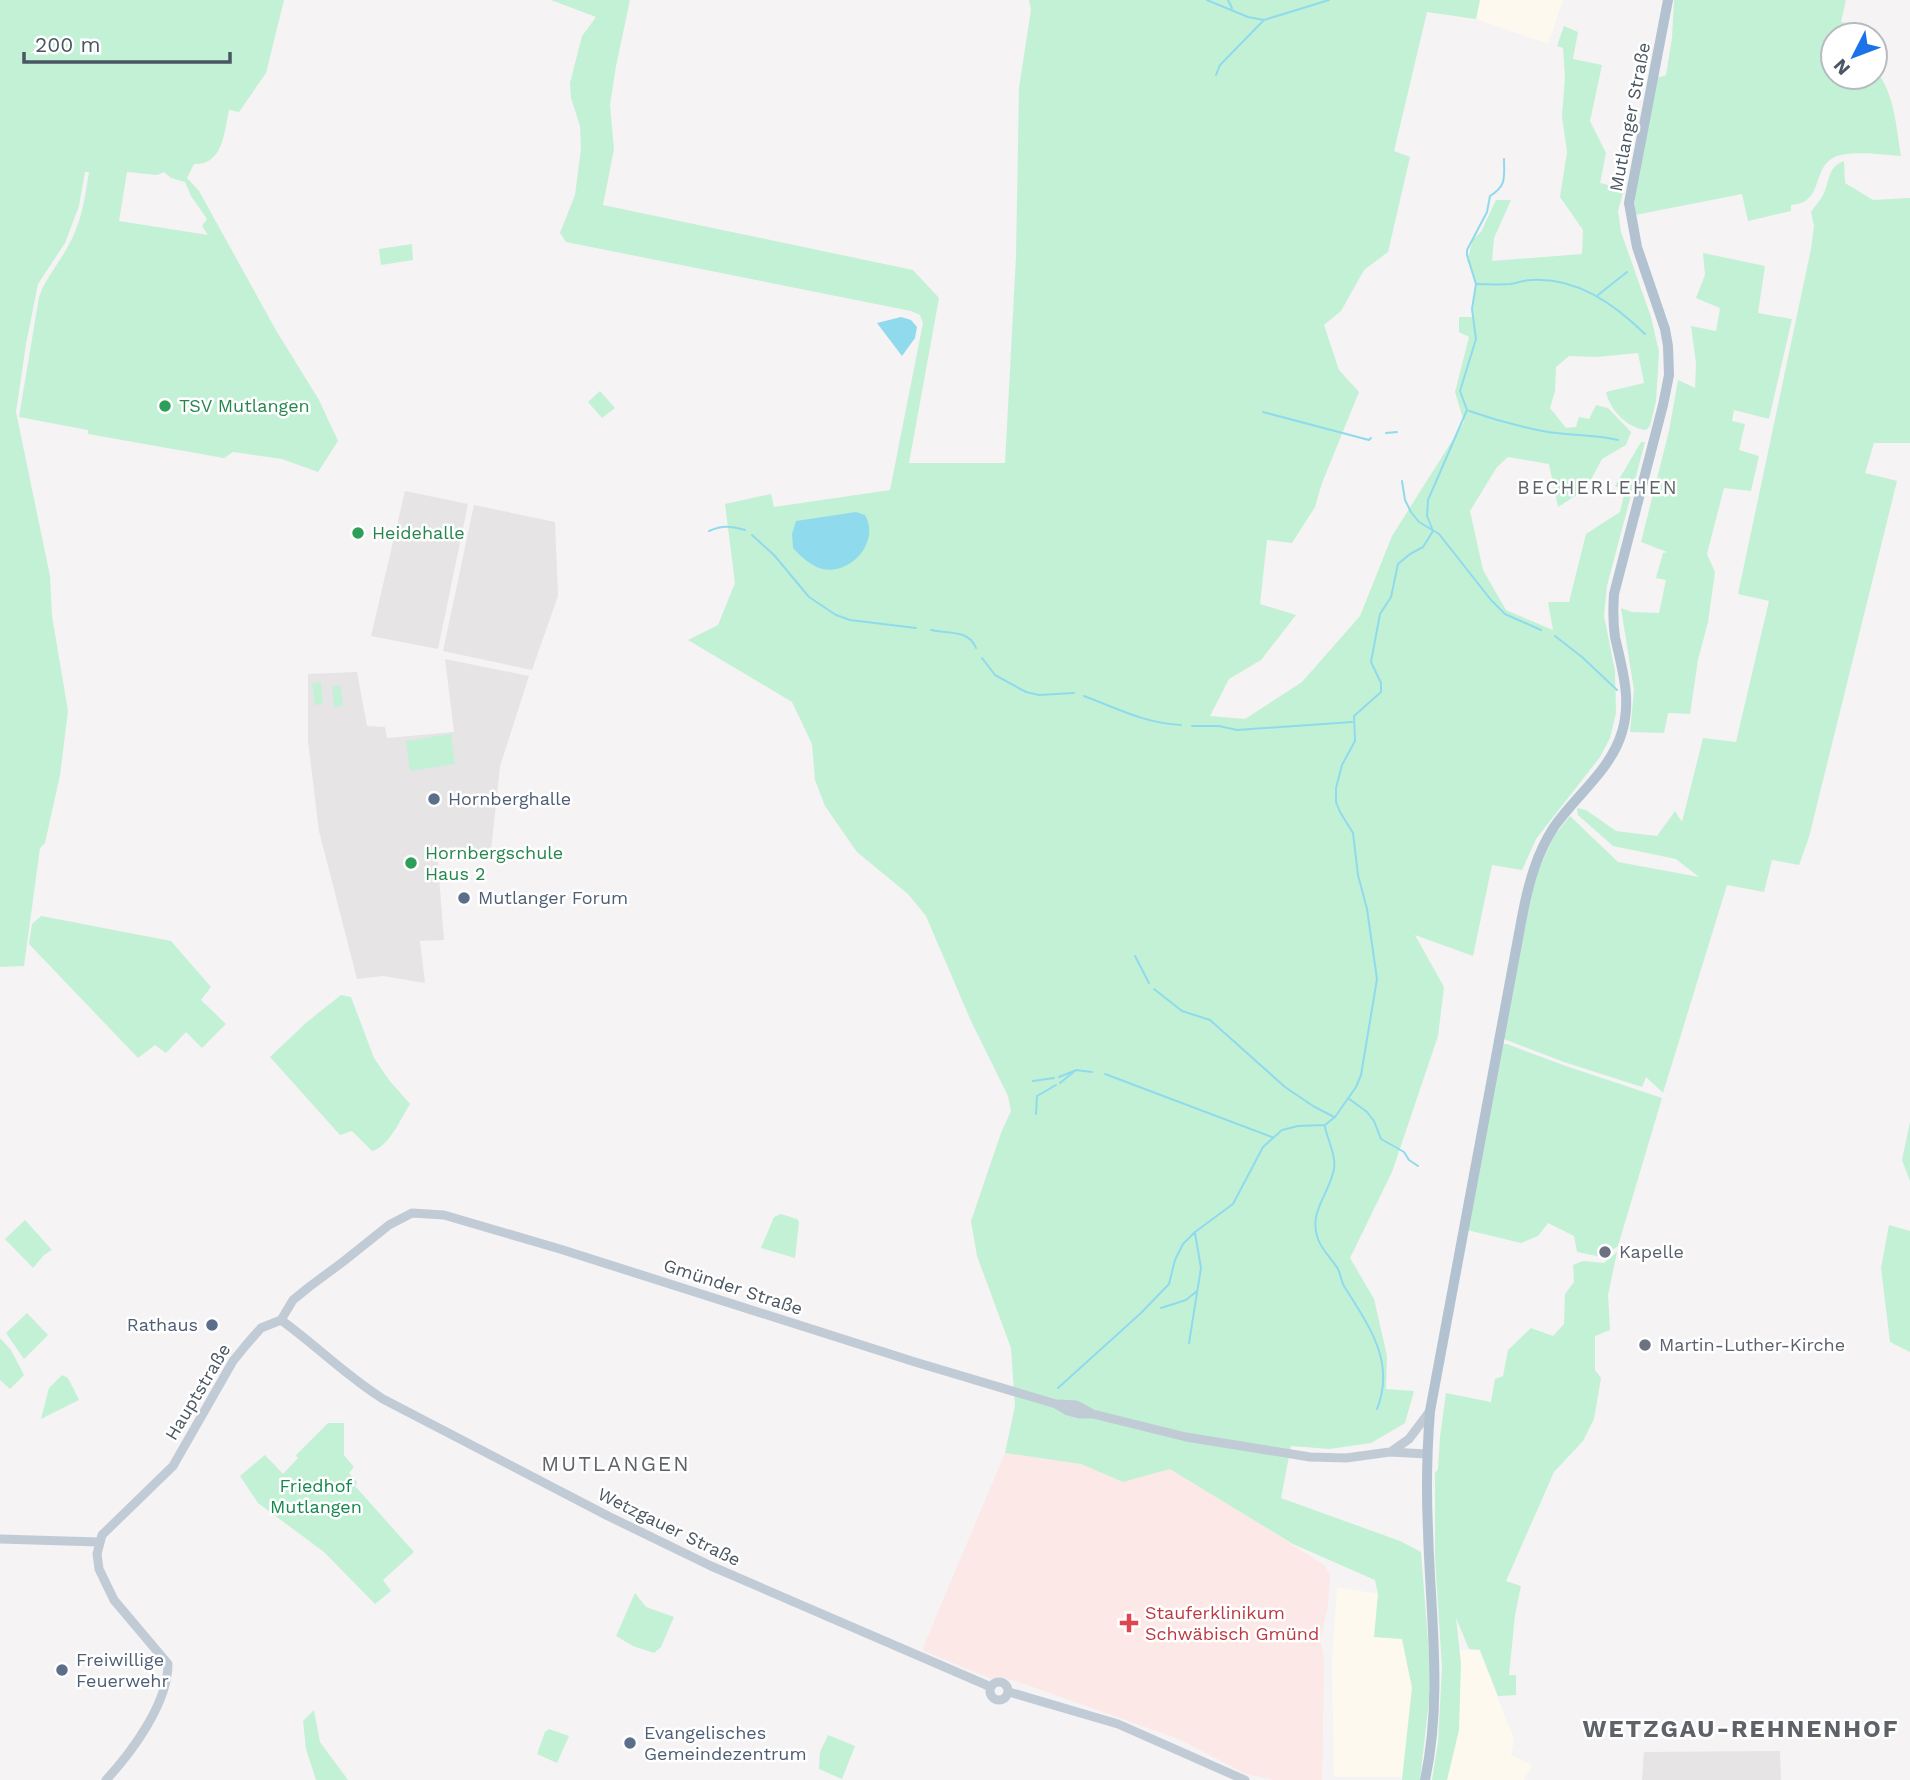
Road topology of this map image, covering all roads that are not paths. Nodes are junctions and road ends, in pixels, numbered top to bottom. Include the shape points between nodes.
1 (1668, 0) edge
2 (399, 1219) joint
3 (281, 1320) junction
4 (1430, 1410) junction
5 (1390, 1452) junction
6 (1427, 1454) junction
7 (0, 1539) edge
8 (99, 1542) junction
9 (991, 1687) junction
10 (1009, 1692) junction
11 (106, 1780) edge
12 (1245, 1780) edge
13 (1425, 1780) edge

1 - 4 main road, Mutlanger Straße via 1629,203 1637,247 1665,328 1669,361 1663,405 1614,594 1613,620 1627,689 1623,730 1606,764 1545,842 1529,880
2 - 3 street, Hauptstraße via 298,1296
2 - 5 street, Gmünder Straße via 412,1213 444,1215 1074,1413 1310,1457
3 - 8 street, Hauptstraße via 261,1328 246,1345 173,1466
3 - 9 street, Wetzgauer Straße via 351,1379 383,1399 608,1516 711,1566
4 - 5 street via 1409,1438
4 - 6 main road, Mutlanger Straße
5 - 6 street, Gmünder Straße
6 - 13 main road, Mutlanger Straße via 1436,1670
7 - 8 street
8 - 11 street via 99,1569 107,1589 168,1664 165,1684 149,1720
9 - 10 street, Wetzgauer Straße via 1001,1682
9 - 10 street, Wetzgauer Straße via 991,1696 998,1701
10 - 12 street, Wetzgauer Straße via 1118,1724

